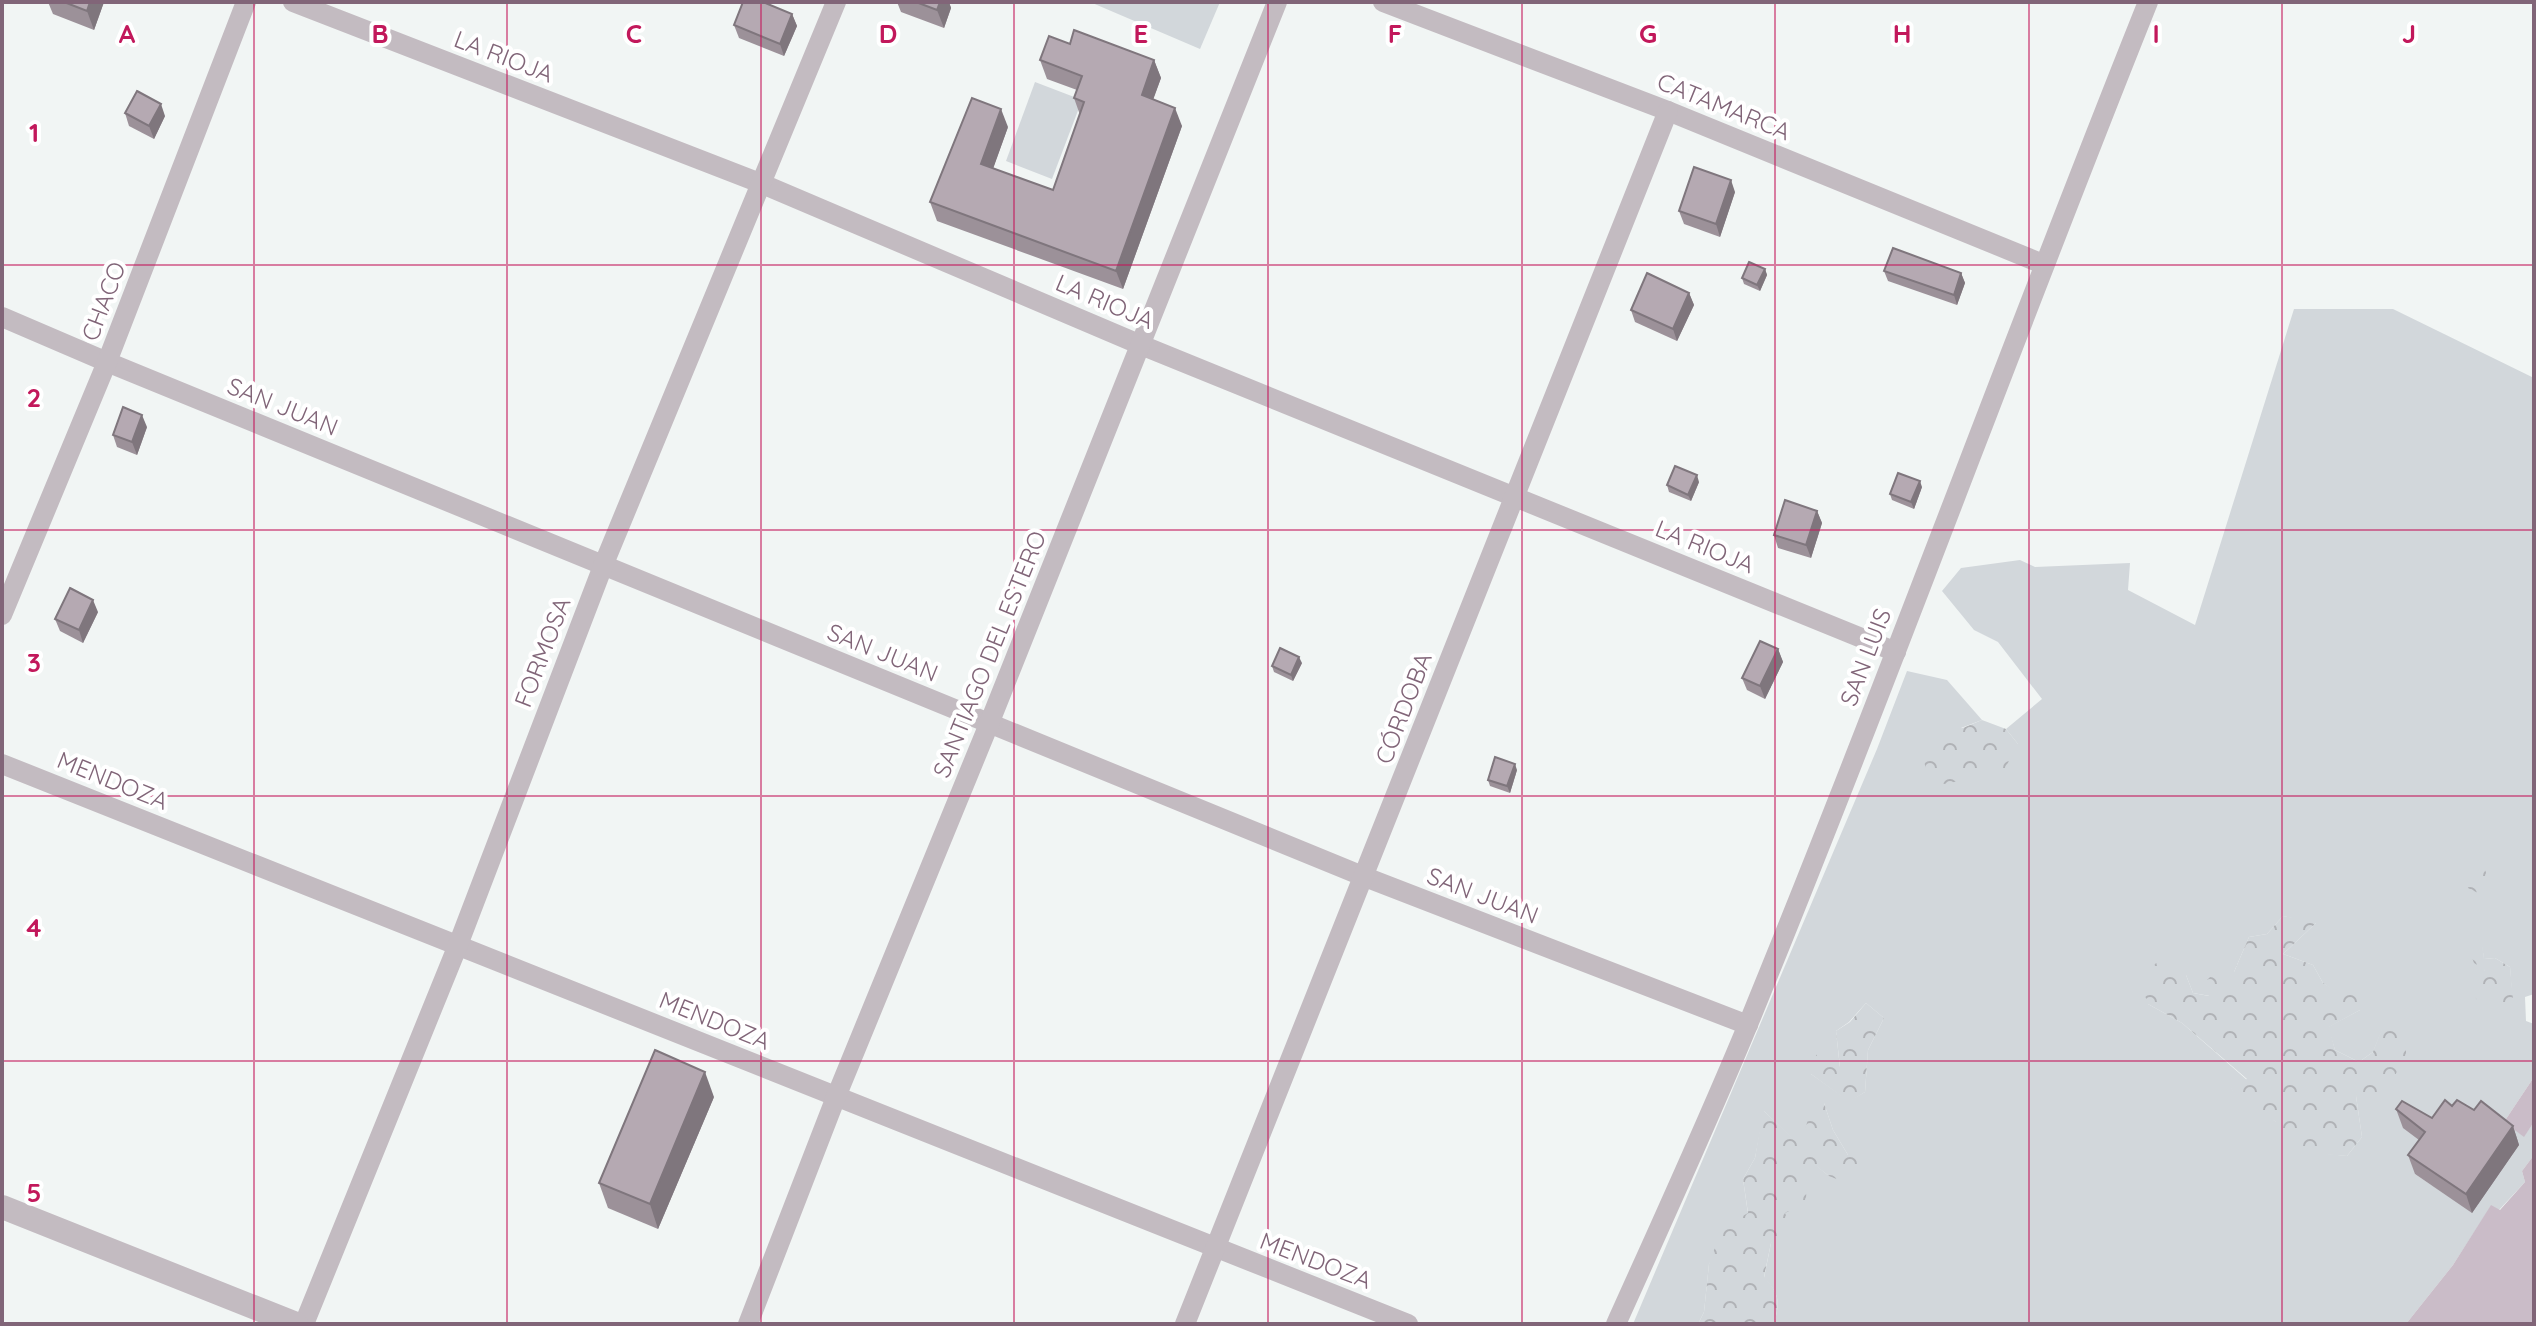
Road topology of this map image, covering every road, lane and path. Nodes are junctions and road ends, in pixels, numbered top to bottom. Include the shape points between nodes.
1 (246, 2) edge
2 (293, 2) edge
3 (836, 2) edge
4 (1277, 2) edge
5 (1383, 2) edge
6 (2148, 2) edge
7 (1668, 111) junction
8 (760, 183) junction
9 (2043, 264) junction
10 (2, 317) edge
11 (1141, 345) junction
12 (107, 362) junction
13 (1515, 497) junction
14 (603, 566) junction
15 (2, 615) edge
16 (1896, 652) junction
17 (989, 724) junction
18 (2, 764) edge
19 (1365, 877) junction
20 (458, 945) junction
21 (1748, 1025) junction
22 (836, 1097) junction
23 (2, 1207) edge
24 (1216, 1249) junction
25 (296, 1324) edge
26 (304, 1324) edge
27 (748, 1324) edge
28 (1185, 1324) edge
29 (1408, 1324) edge
30 (1616, 1324) edge

1 - 12 street, CHACO
2 - 8 street, LA RIOJA
3 - 8 street, FORMOSA
4 - 11 street, SANTIAGO DEL ESTERO
5 - 7 street, CATAMARCA
6 - 9 street, SAN LUIS
7 - 9 street, CATAMARCA
7 - 13 street, CÓRDOBA
8 - 11 street, LA RIOJA
8 - 14 street, FORMOSA
9 - 16 street, SAN LUIS
10 - 12 street, SAN JUAN
11 - 13 street, LA RIOJA
11 - 17 street, SANTIAGO DEL ESTERO
12 - 14 street, SAN JUAN
12 - 15 street, CHACO
13 - 16 street, LA RIOJA
13 - 19 street, CÓRDOBA
14 - 17 street, SAN JUAN
14 - 20 street, FORMOSA
16 - 21 street, SAN LUIS
17 - 19 street, SAN JUAN
17 - 22 street, SANTIAGO DEL ESTERO
18 - 20 street, MENDOZA
19 - 21 street, SAN JUAN
19 - 24 street, CÓRDOBA
20 - 22 street, MENDOZA
20 - 26 street, FORMOSA
21 - 30 street, SAN LUIS
22 - 24 street, MENDOZA
22 - 27 street, SANTIAGO DEL ESTERO
23 - 25 street
24 - 28 street, CÓRDOBA
24 - 29 street, MENDOZA

